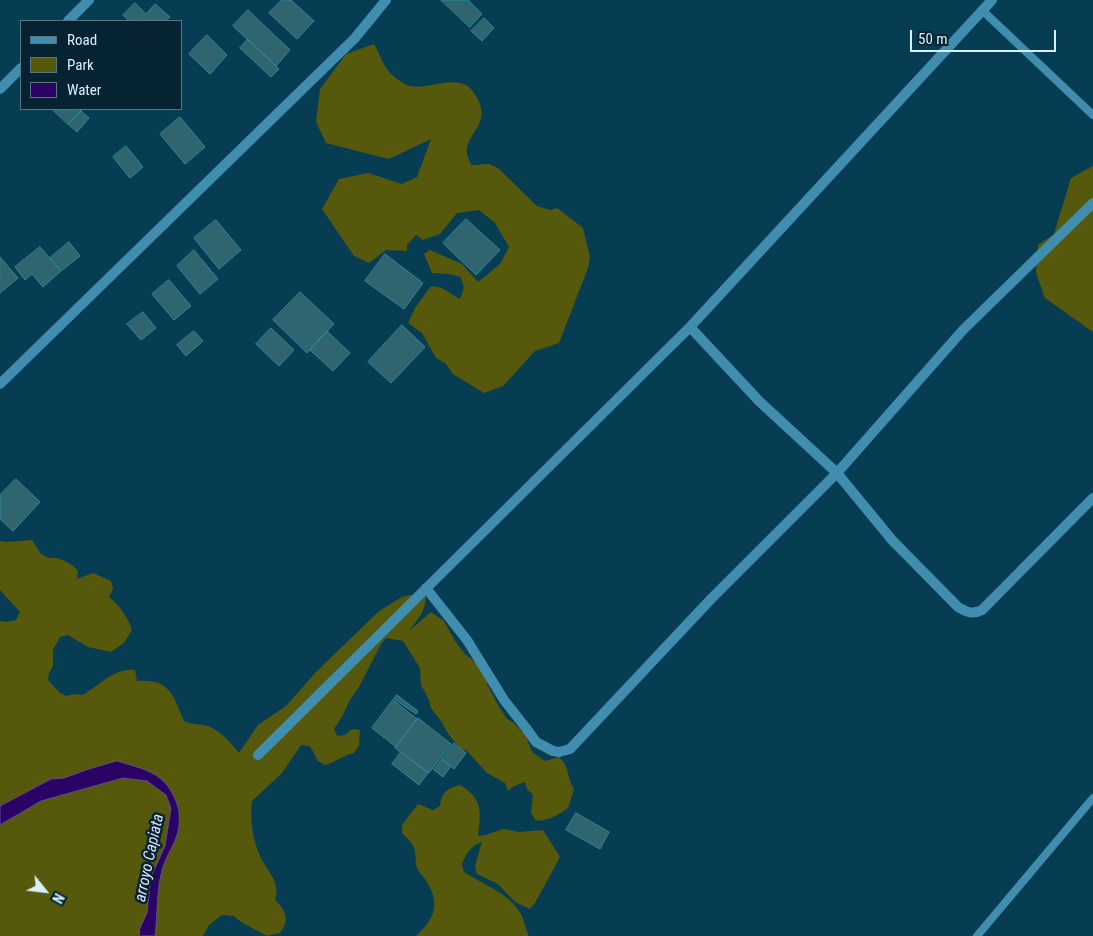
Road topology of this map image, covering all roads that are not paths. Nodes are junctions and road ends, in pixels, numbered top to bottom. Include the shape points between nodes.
1 (89, 0) edge
2 (386, 0) edge
3 (992, 0) edge
4 (982, 10) junction
5 (69, 20) edge
6 (20, 69) edge
7 (0, 89) edge
8 (1093, 115) edge
9 (1093, 203) edge
10 (690, 327) junction
11 (0, 384) edge
12 (837, 473) junction
13 (1093, 498) edge
14 (426, 588) junction
15 (258, 755) dead end
16 (1093, 798) edge
17 (977, 936) edge

1 - 5 street
2 - 11 street via 355,38
3 - 4 street
4 - 8 lane
4 - 10 street
6 - 7 street
9 - 12 street via 963,330
10 - 12 street via 759,402
10 - 14 street
12 - 13 street via 892,540 958,607 976,613
12 - 14 street via 711,599 570,749 552,751 536,742 504,700 467,640
14 - 15 street
16 - 17 lane

